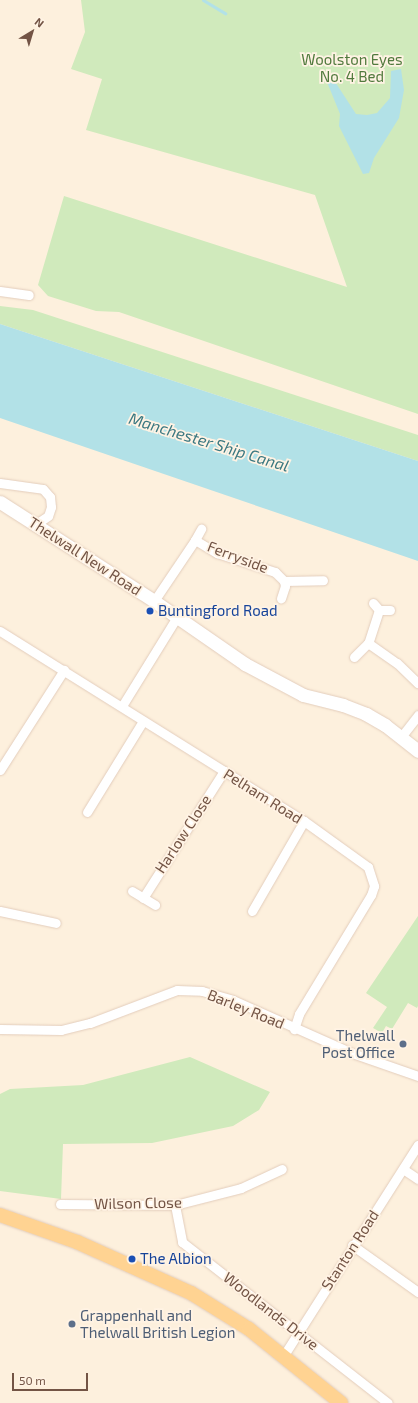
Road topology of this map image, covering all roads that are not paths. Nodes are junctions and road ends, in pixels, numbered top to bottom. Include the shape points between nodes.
1 (0, 291) edge
2 (29, 295) dead end
3 (0, 483) edge
4 (0, 502) edge
5 (36, 524) junction
6 (202, 529) dead end
7 (195, 540) junction
8 (323, 580) dead end
9 (284, 581) junction
10 (281, 598) dead end
11 (154, 601) junction
12 (390, 610) dead end
13 (177, 617) junction
14 (0, 631) edge
15 (368, 643) junction
16 (354, 657) dead end
17 (64, 670) junction
18 (418, 683) edge
19 (122, 706) junction
20 (418, 715) edge
21 (143, 721) junction
22 (401, 737) junction
23 (418, 751) edge
24 (0, 770) edge
25 (224, 771) junction
26 (87, 812) dead end
27 (304, 822) junction
28 (132, 891) dead end
29 (143, 898) junction
30 (155, 905) dead end
31 (0, 911) edge
32 (252, 911) dead end
33 (56, 923) dead end
34 (0, 1029) edge
35 (294, 1029) junction
36 (418, 1076) edge
37 (418, 1145) edge
38 (403, 1169) junction
39 (282, 1170) dead end
40 (418, 1178) edge
41 (60, 1204) dead end
42 (175, 1205) junction
43 (0, 1215) edge
44 (352, 1245) junction
45 (418, 1292) edge
46 (298, 1332) junction
47 (284, 1355) junction
48 (341, 1403) edge
49 (388, 1403) edge

1 - 2 street
3 - 5 street via 43,489 50,497 51,506 48,516
4 - 5 main road, Thelwall New Road
5 - 11 main road, Thelwall New Road
6 - 7 street, Ferryside
7 - 9 street, Ferryside via 217,553 275,572
7 - 11 street, Ferryside
8 - 9 street
9 - 10 street, Ferryside
11 - 13 main road, Thelwall New Road
12 - 15 street via 376,606
13 - 19 street
13 - 22 main road, Thelwall New Road via 245,664 282,685 366,714
14 - 17 street, Pelham Road
15 - 16 street
15 - 18 street via 397,663
17 - 19 street, Pelham Road
17 - 24 street
19 - 21 street, Pelham Road
20 - 22 street
21 - 25 street, Pelham Road
21 - 26 street
22 - 23 main road, Thelwall New Road
25 - 27 street, Pelham Road
25 - 29 street, Harlow Close
27 - 32 street
27 - 35 street, Pelham Road via 364,864 372,876 374,886 299,1014
28 - 29 street
29 - 30 street
31 - 33 street
34 - 35 street, Barley Road via 29,1031 68,1028 90,1023 177,990 202,990 233,1000
35 - 36 street, Barley Road via 352,1054
37 - 38 street, Stanton Road
38 - 40 street
38 - 44 street, Stanton Road
39 - 42 street, Wilson Close via 241,1188
41 - 42 street, Wilson Close
42 - 46 street, Woodlands Drive via 182,1242
43 - 47 main road via 71,1239 191,1293 222,1310
44 - 45 street
44 - 46 street, Stanton Road
46 - 47 street, Stanton Road
46 - 49 street, Woodlands Drive
47 - 48 main road

